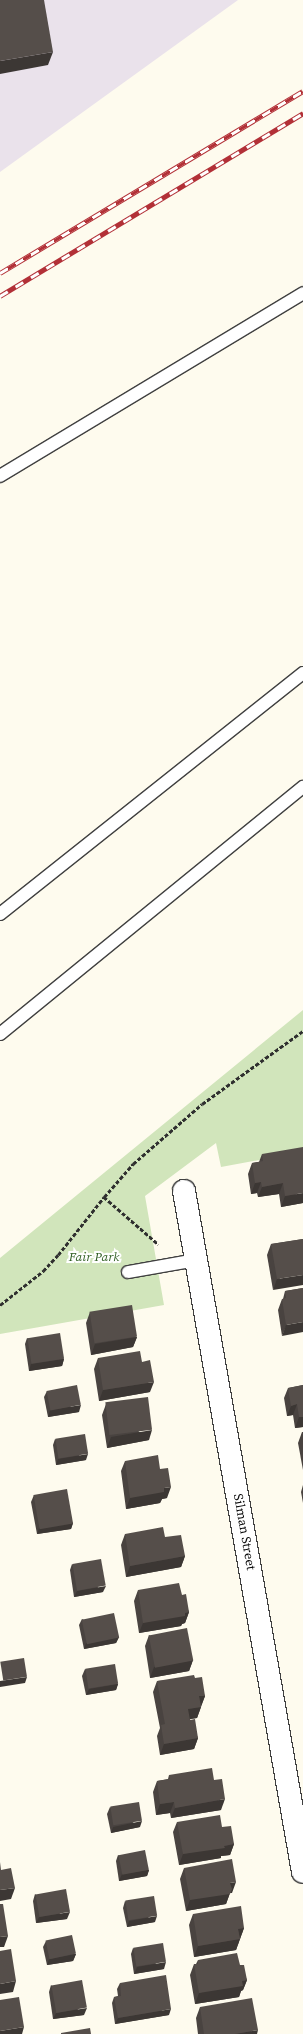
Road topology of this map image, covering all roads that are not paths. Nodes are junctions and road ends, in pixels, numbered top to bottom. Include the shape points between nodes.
1 (303, 293) edge
2 (0, 476) edge
3 (303, 673) edge
4 (303, 787) edge
5 (0, 914) edge
6 (0, 1034) edge
7 (184, 1191) dead end
8 (196, 1260) junction
9 (128, 1272) dead end
10 (303, 1872) edge

1 - 2 lane
3 - 5 lane
4 - 6 lane
7 - 8 street, Silman Street
8 - 9 lane
8 - 10 street, Silman Street

